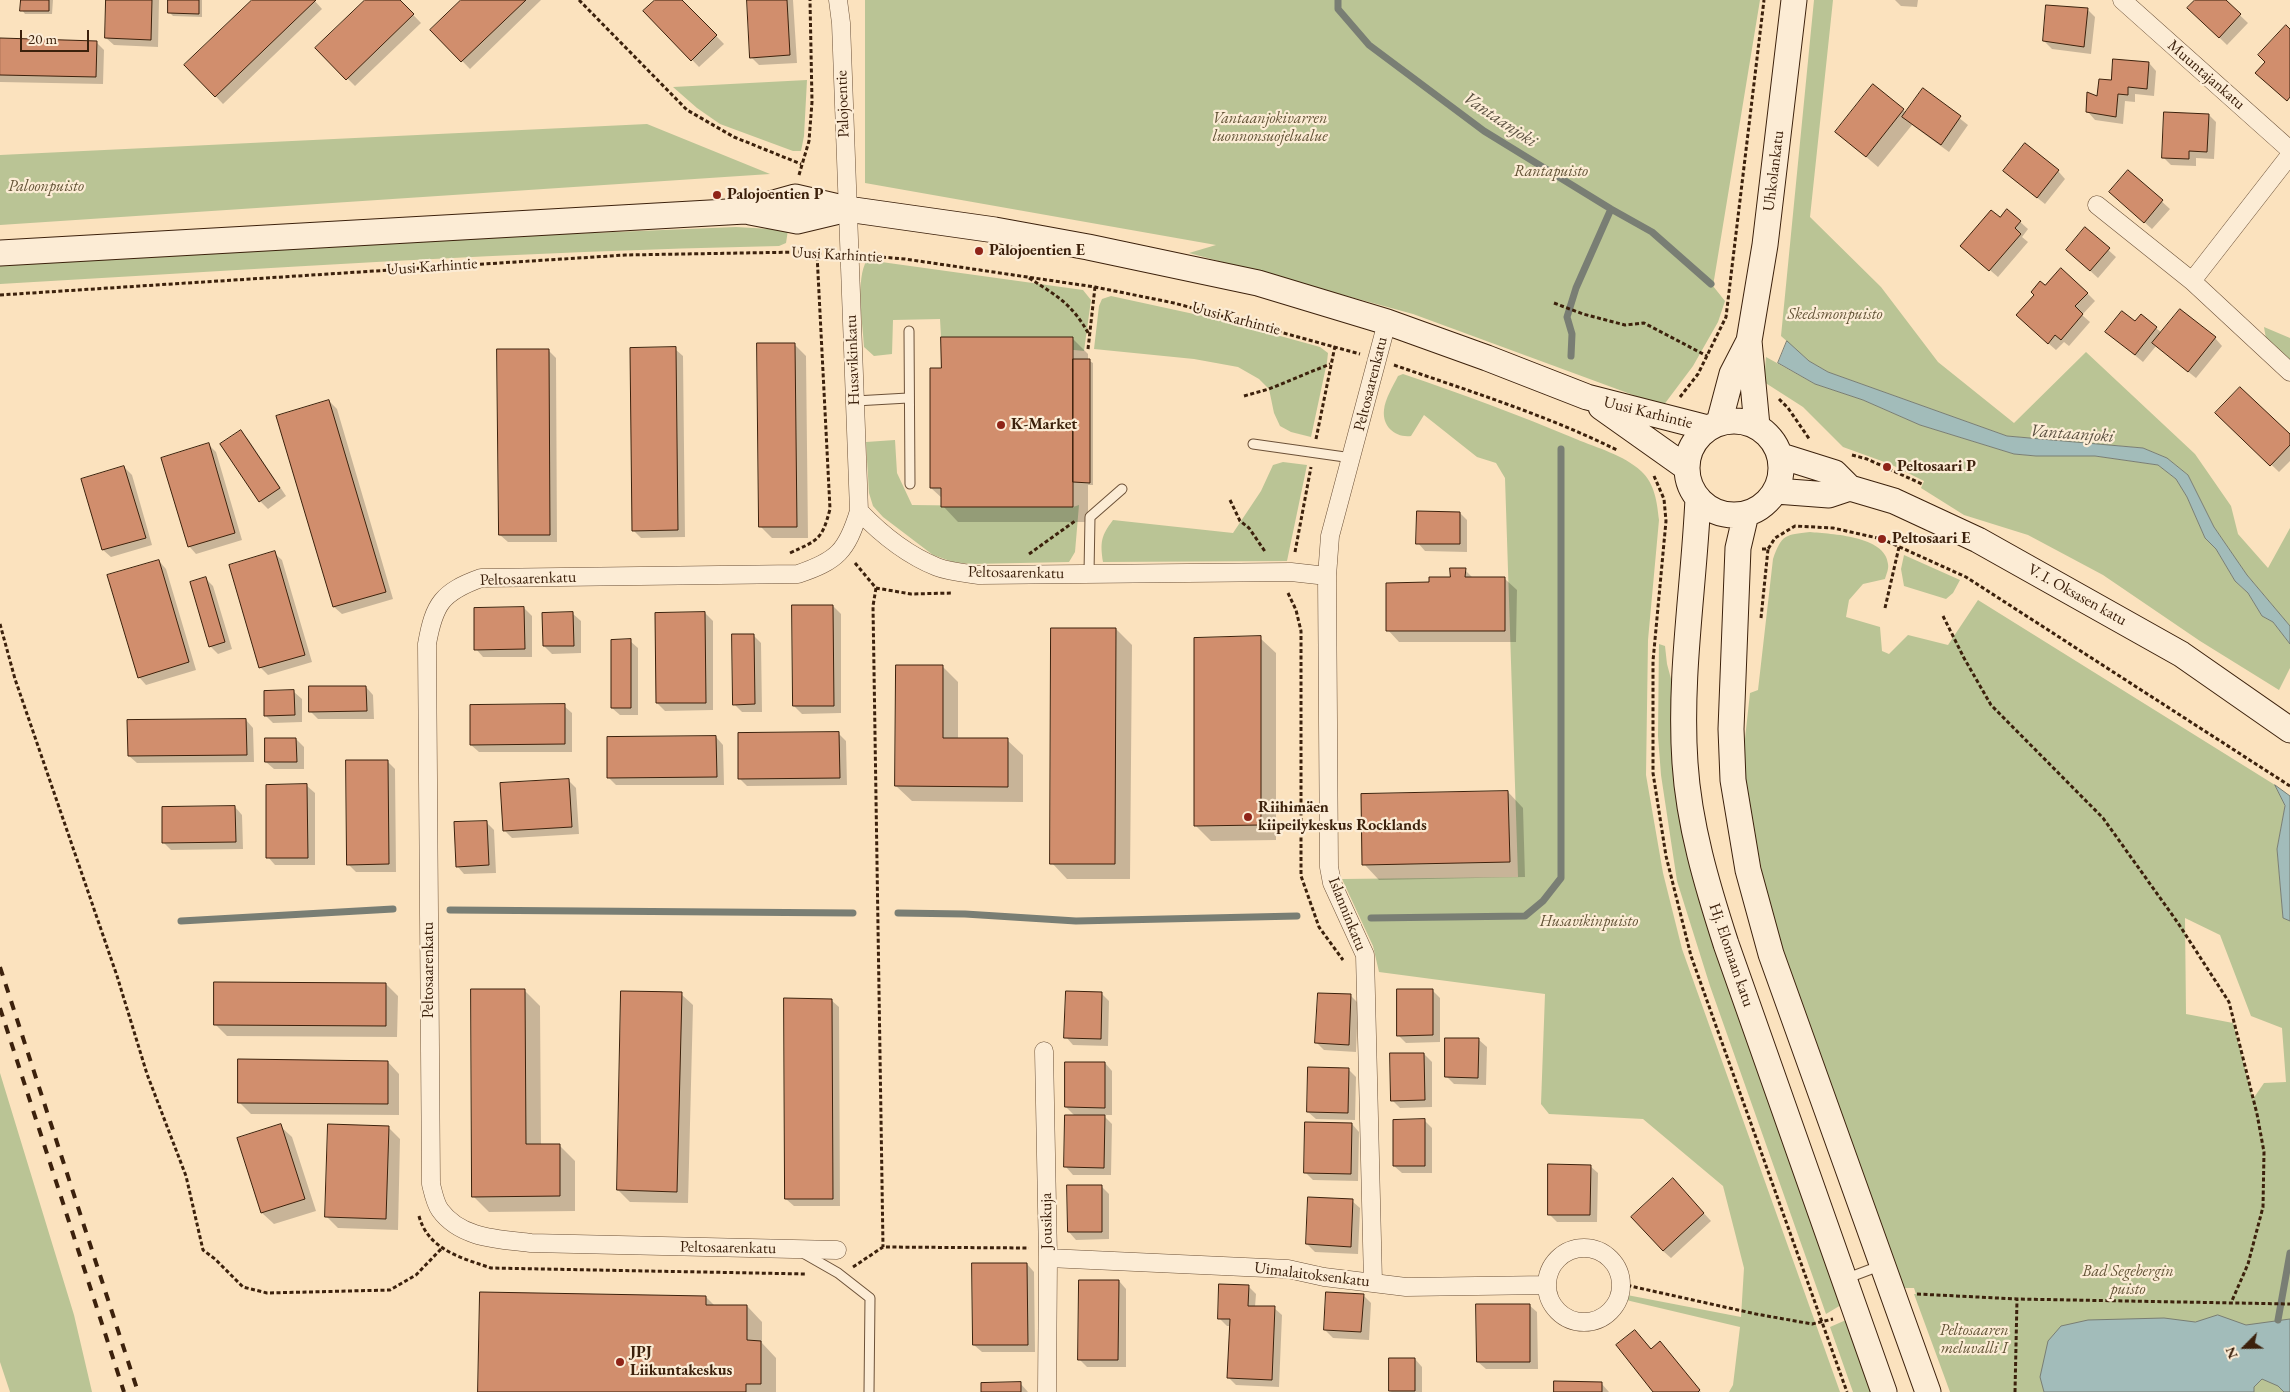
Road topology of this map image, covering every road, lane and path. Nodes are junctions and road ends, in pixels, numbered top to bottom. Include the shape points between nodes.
1 (579, 0) edge
2 (810, 0) edge
3 (838, 0) edge
4 (1764, 0) edge
5 (1794, 0) edge
6 (2122, 0) edge
7 (2290, 150) edge
8 (2290, 155) edge
9 (800, 164) junction
10 (2097, 205) dead end
11 (796, 209) junction
12 (847, 209) junction
13 (801, 252) junction
14 (0, 254) edge
15 (849, 254) junction
16 (1026, 277) junction
17 (2192, 281) junction
18 (1095, 287) junction
19 (0, 294) edge
20 (1554, 304) dead end
21 (1387, 322) junction
22 (909, 331) dead end
23 (1090, 336) junction
24 (1750, 341) junction
25 (1088, 349) dead end
26 (1708, 356) junction
27 (1377, 358) junction
28 (1331, 363) dead end
29 (2290, 372) edge
30 (1244, 396) dead end
31 (1587, 397) junction
32 (908, 398) junction
33 (855, 401) junction
34 (1665, 418) junction
35 (1714, 425) junction
36 (1757, 426) junction
37 (1253, 444) dead end
38 (1618, 450) dead end
39 (1851, 454) dead end
40 (1781, 456) junction
41 (1352, 458) junction
42 (1687, 468) junction
43 (910, 484) dead end
44 (1922, 484) dead end
45 (1850, 488) junction
46 (1122, 489) dead end
47 (1776, 492) junction
48 (1698, 498) junction
49 (1230, 500) dead end
50 (860, 512) junction
51 (1746, 514) junction
52 (1664, 542) dead end
53 (1696, 545) junction
54 (1899, 546) junction
55 (1738, 548) junction
56 (1768, 549) junction
57 (1291, 572) junction
58 (1089, 573) junction
59 (1327, 576) junction
60 (876, 588) dead end
61 (1885, 608) dead end
62 (1944, 616) dead end
63 (0, 624) edge
64 (1760, 628) dead end
65 (2290, 730) edge
66 (2290, 786) edge
67 (1044, 1050) dead end
68 (883, 1247) junction
69 (442, 1248) dead end
70 (798, 1250) junction
71 (837, 1250) dead end
72 (1048, 1258) junction
73 (1882, 1265) junction
74 (492, 1268) dead end
75 (838, 1273) junction
76 (1844, 1280) junction
77 (1373, 1282) junction
78 (1621, 1284) junction
79 (1546, 1285) junction
80 (1894, 1298) junction
81 (2017, 1299) junction
82 (2231, 1304) junction
83 (2290, 1304) edge
84 (1855, 1310) junction
85 (869, 1392) edge
86 (1047, 1392) edge
87 (1884, 1392) edge
88 (1928, 1392) edge
89 (2015, 1392) edge

1 - 9 path via 687,110 734,137
2 - 9 path via 812,102 809,141
3 - 12 street, Palojoentie
4 - 26 path via 1730,299 1726,317
5 - 24 street, Uhkolankatu via 1765,245
6 - 7 street, Muuntajankatu
8 - 17 street
9 - 11 path
10 - 17 street
11 - 12 street, Uusi Karhintie
11 - 13 path
11 - 14 street, Uusi Karhintie
12 - 15 street, Husavikinkatu
12 - 21 street, Uusi Karhintie via 1088,247 1258,284
13 - 15 path, Uusi Karhintie
13 - 19 path, Uusi Karhintie via 625,255
15 - 16 path, Uusi Karhintie
15 - 33 street, Husavikinkatu
16 - 18 path, Uusi Karhintie
16 - 23 path via 1063,300
17 - 29 street
18 - 23 path
18 - 27 path, Uusi Karhintie via 1174,303
20 - 26 path via 1625,325 1644,323
21 - 27 street, Peltosaarenkatu
21 - 31 street, Uusi Karhintie
22 - 32 lane
23 - 25 path
24 - 35 street, Uhkolankatu via 1732,374
24 - 36 street, Uhkolankatu
26 - 34 path
27 - 38 path, Uusi Karhintie via 1500,401
27 - 41 street, Peltosaarenkatu
28 - 30 path via 1268,390
31 - 34 street, Uusi Karhintie
31 - 42 street, Uusi Karhintie
32 - 33 lane
32 - 43 lane
33 - 50 street, Husavikinkatu
34 - 35 street, Uusi Karhintie
35 - 36 street via 1732,420
35 - 42 street via 1696,438 1689,452
36 - 40 street via 1776,444
37 - 41 lane
39 - 44 path
40 - 45 street, V. I. Oksasen katu via 1835,473
40 - 47 street
41 - 59 street, Peltosaarenkatu via 1330,536
42 - 48 street via 1690,484
45 - 47 street via 1829,494
45 - 65 street, V. I. Oksasen katu via 1894,501 1978,540 2181,654
46 - 58 lane via 1090,517
47 - 51 street via 1758,510
48 - 51 street via 1720,513 1732,516
48 - 53 street, Hj. Elomaan katu
49 - 57 path via 1240,522 1259,542 1271,562
50 - 58 street, Peltosaarenkatu via 879,532 913,556 939,568 979,575
50 - 70 street, Peltosaarenkatu via 844,549 822,566 798,574 481,578 461,585 442,599 432,618 427,644 431,1184 439,1209 457,1228 486,1238 531,1243
51 - 55 street
52 - 53 path
53 - 76 street, Hj. Elomaan katu via 1683,695 1685,765 1696,841 1726,944
54 - 56 path via 1832,528 1795,526 1775,538
54 - 61 path
54 - 66 path via 1966,577
55 - 56 path
55 - 73 street via 1733,780 1748,870 1771,954
56 - 64 path
57 - 58 street, Peltosaarenkatu
57 - 59 street, Peltosaarenkatu
59 - 77 street, Islanninkatu via 1329,868 1332,883 1365,954
60 - 68 path via 873,606
62 - 82 path via 1991,705 2103,818 2178,923 2228,1002 2264,1152 2263,1207 2248,1264
63 - 69 path via 15,679 117,976 147,1074 186,1176 203,1250 243,1287 267,1293 390,1290 416,1274
67 - 72 street, Jousikuja
68 - 72 path via 1034,1248
68 - 75 path via 859,1264
70 - 71 street, Peltosaarenkatu
70 - 75 lane
72 - 77 street, Uimalaitoksenkatu via 1288,1269
72 - 86 street, Jousikuja
73 - 76 lane
73 - 80 street
74 - 75 path
75 - 85 lane via 870,1298
76 - 84 street, Hj. Elomaan katu
77 - 79 street, Uimalaitoksenkatu via 1406,1287
78 - 79 street via 1618,1270 1610,1258 1598,1250 1583,1247 1569,1250 1557,1258 1549,1270
78 - 79 street via 1619,1299 1610,1311 1598,1319 1584,1322 1570,1319 1557,1311 1549,1299
78 - 84 path via 1812,1324
80 - 81 path via 1914,1294
80 - 88 street
81 - 82 path
81 - 89 path
82 - 83 path
84 - 87 street, Hj. Elomaan katu

